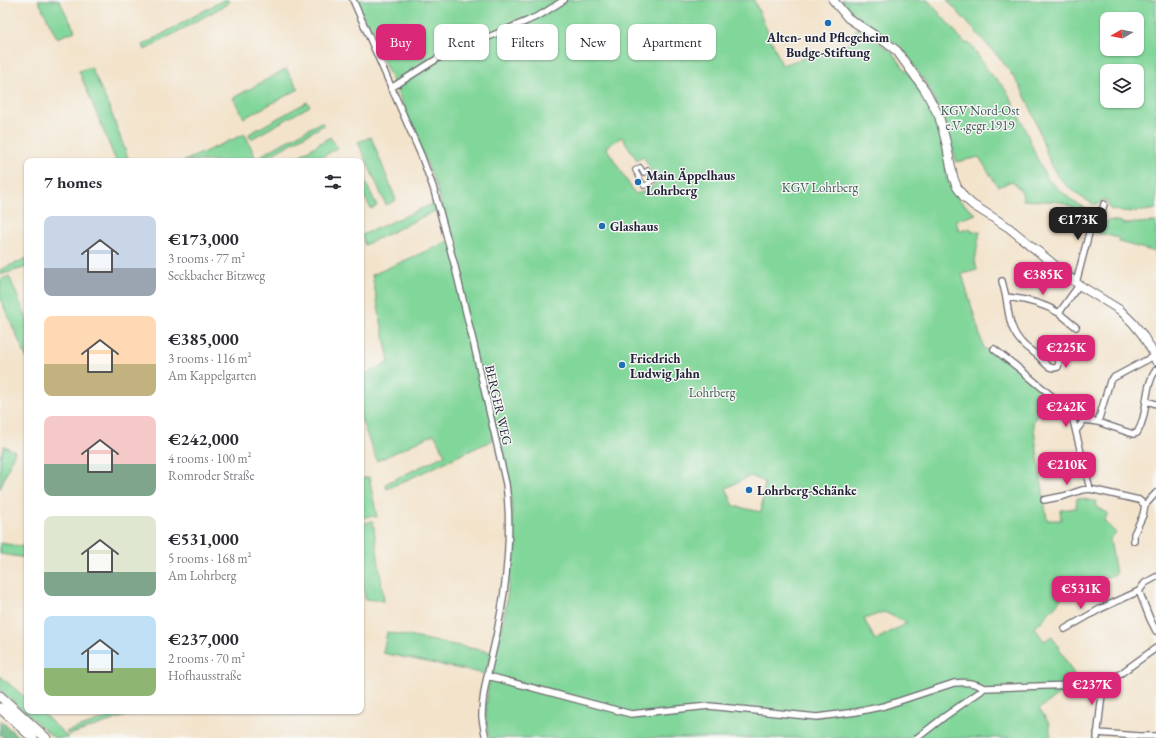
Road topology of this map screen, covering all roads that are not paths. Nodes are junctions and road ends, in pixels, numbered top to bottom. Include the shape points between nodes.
1 (354, 0) edge
2 (564, 0) edge
3 (833, 0) edge
4 (391, 88) junction
5 (654, 180) joint
6 (1104, 204) dead end
7 (1002, 281) dead end
8 (1078, 284) junction
9 (1006, 297) junction
10 (1059, 313) junction
11 (1076, 327) dead end
12 (994, 349) dead end
13 (1037, 354) dead end
14 (1155, 359) edge
15 (1156, 370) edge
16 (1147, 401) junction
17 (1156, 404) edge
18 (1071, 412) junction
19 (1084, 420) junction
20 (1098, 422) junction
21 (1076, 431) junction
22 (1090, 489) junction
23 (1156, 492) edge
24 (1044, 500) dead end
25 (1145, 505) junction
26 (1134, 541) dead end
27 (1156, 577) edge
28 (1139, 591) junction
29 (1065, 629) dead end
30 (1156, 631) edge
31 (1156, 648) edge
32 (488, 676) junction
33 (1106, 684) junction
34 (984, 688) junction
35 (0, 696) edge
36 (0, 708) edge
37 (1097, 736) edge
38 (1156, 736) edge
39 (33, 738) edge
40 (46, 738) edge
41 (486, 738) edge
42 (918, 738) edge

1 - 4 street, BERGER WEG
2 - 4 street via 527,21 440,57
3 - 8 main road via 848,18 897,51 925,90 939,116 953,177 964,197 1008,227
4 - 32 street, BERGER WEG via 433,186 454,263 506,484 506,569 499,624
5 - 5 street via 648,170 644,173 640,167 635,170 644,186
6 - 8 street via 1101,215 1090,229
7 - 9 street
8 - 10 street
8 - 14 main road via 1112,304 1128,317 1142,334
9 - 10 street via 1041,305
9 - 13 street via 1014,333 1027,348
10 - 11 street
12 - 18 street
14 - 20 street via 1110,381
15 - 16 street
16 - 17 street
16 - 20 street via 1139,429 1135,434
18 - 19 street
18 - 21 street
19 - 20 street
19 - 21 street
21 - 22 street
22 - 24 street
22 - 25 street via 1139,500
23 - 25 street
25 - 26 street via 1134,534
27 - 28 street via 1145,583
28 - 29 street
28 - 30 street
31 - 33 street
32 - 34 street via 631,714 709,706 817,717 884,706 954,683 966,682
32 - 41 street, BERGER WEG via 482,717
33 - 34 street
33 - 37 street via 1102,694
34 - 42 street
35 - 40 main road
36 - 39 main road
37 - 38 street

